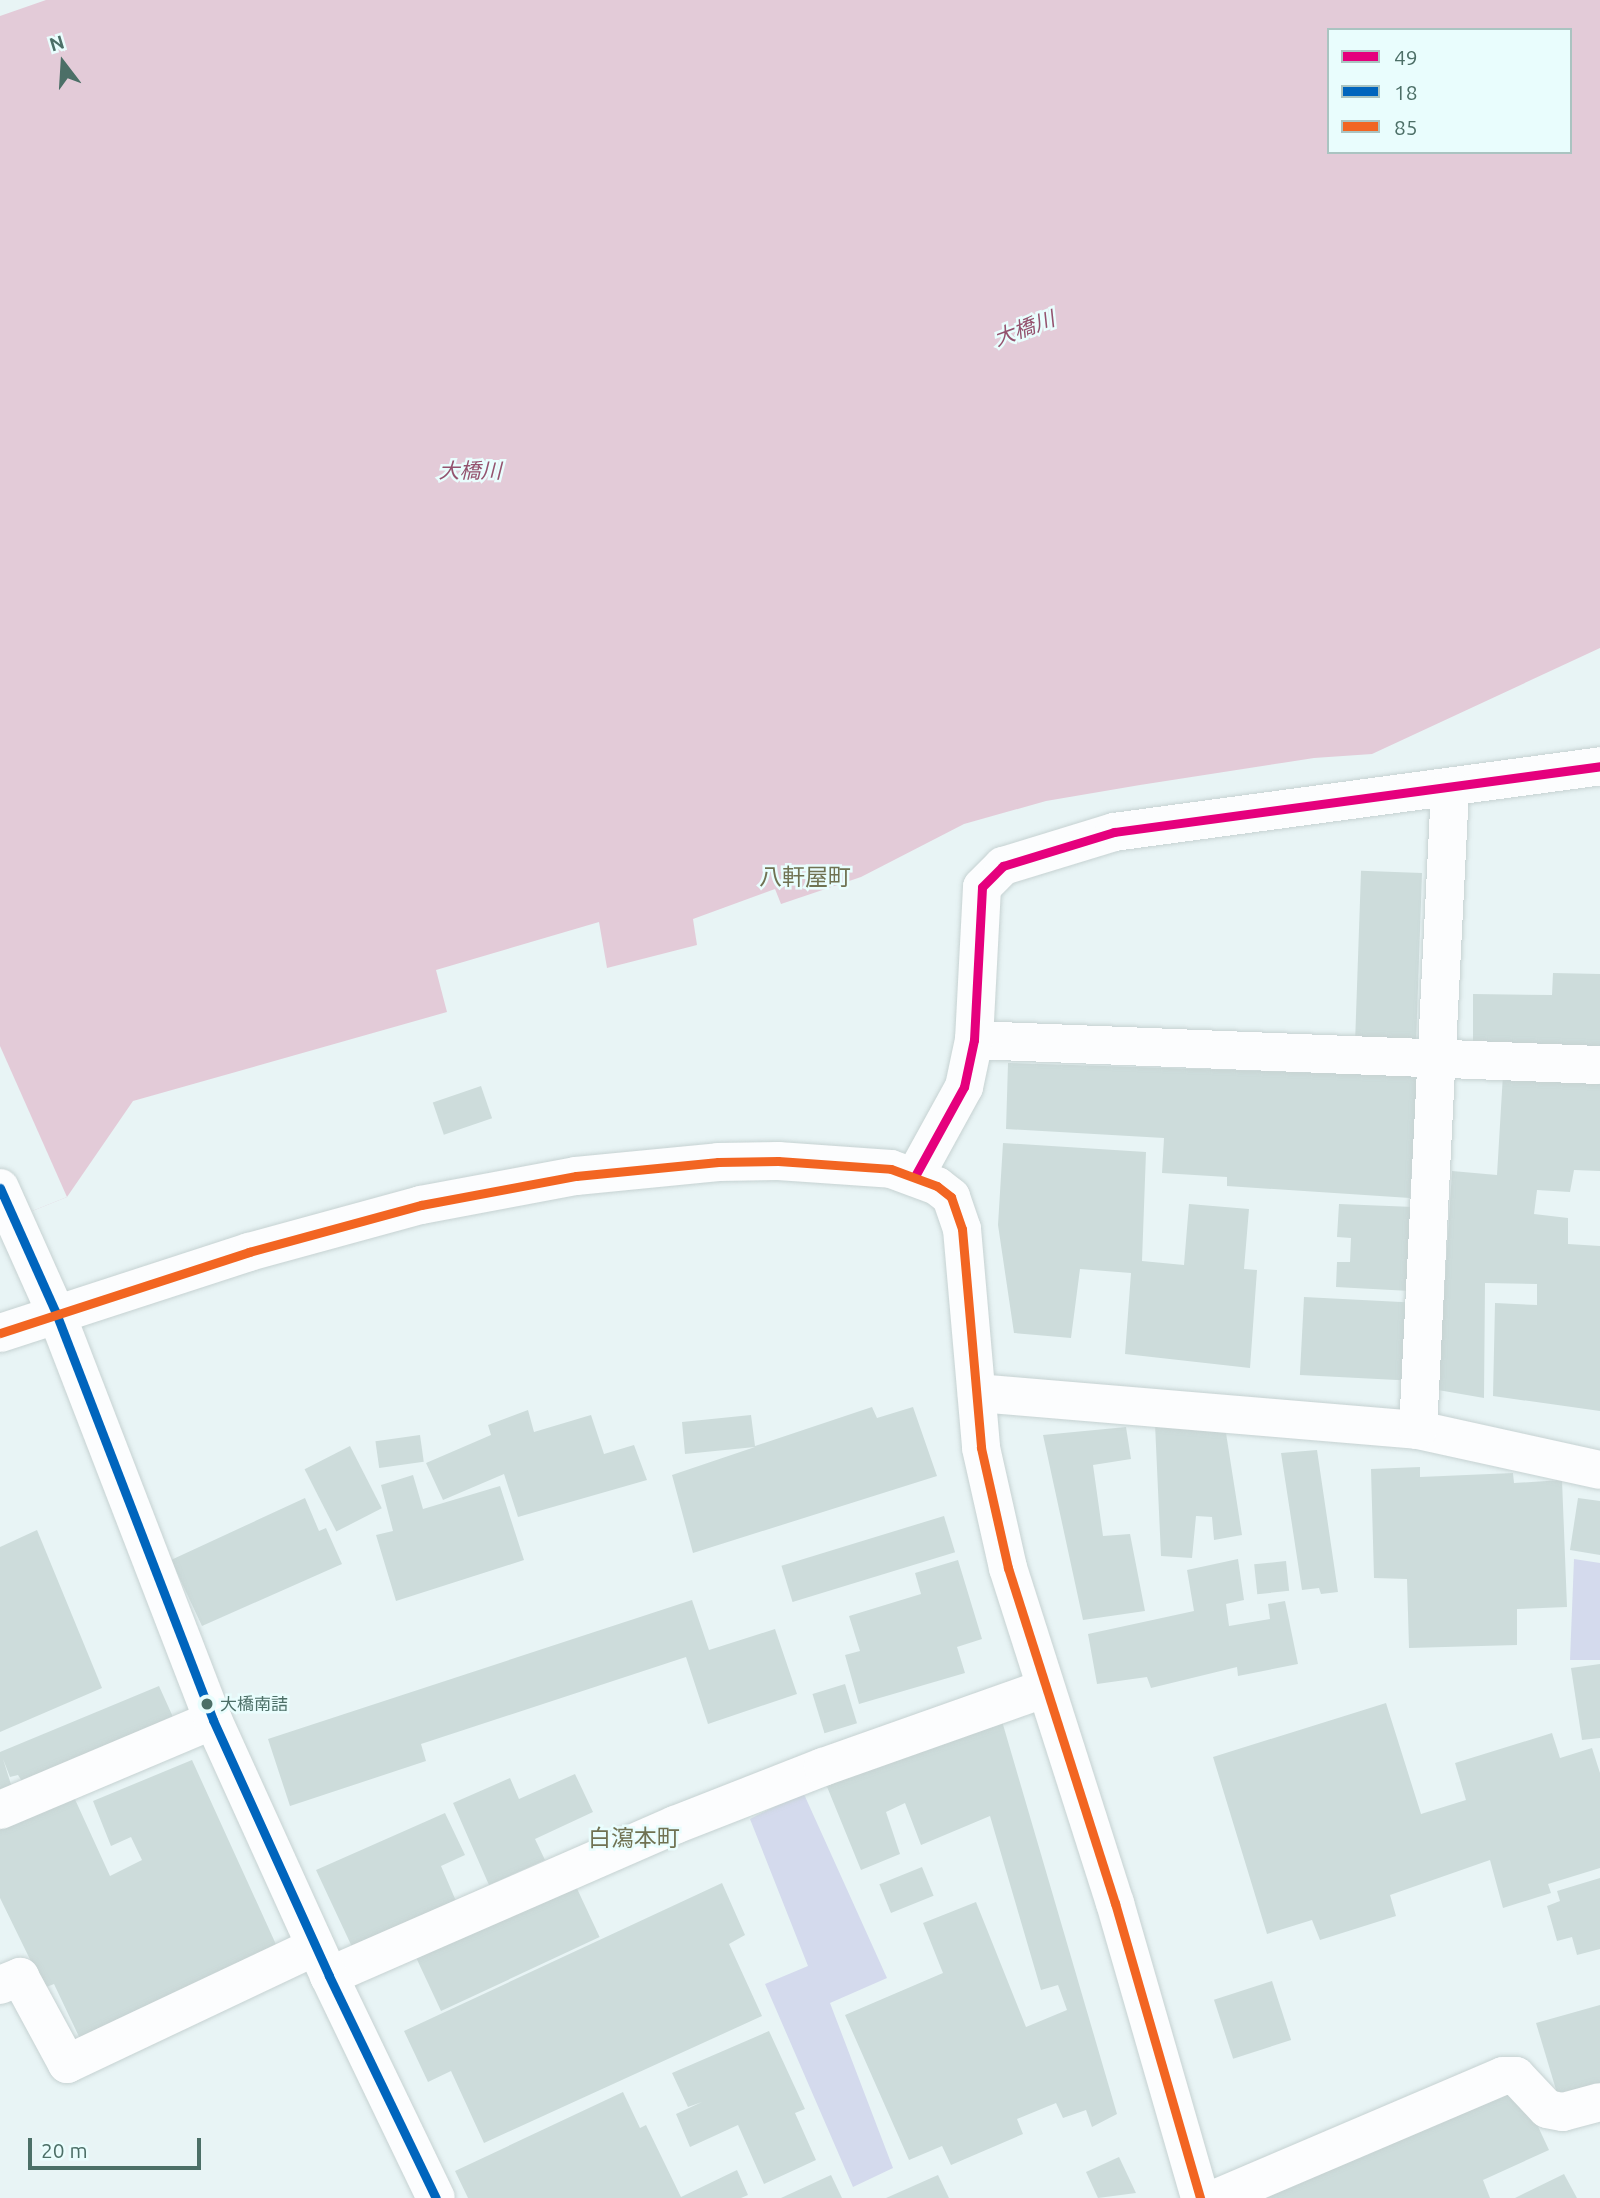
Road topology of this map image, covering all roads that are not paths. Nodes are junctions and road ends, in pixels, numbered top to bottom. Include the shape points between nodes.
1 (1600, 766) edge
2 (1450, 790) junction
3 (974, 1040) junction
4 (1439, 1059) junction
5 (1600, 1065) edge
6 (915, 1176) junction
7 (0, 1188) edge
8 (56, 1313) junction
9 (0, 1333) edge
10 (977, 1393) junction
11 (1418, 1430) junction
12 (1600, 1470) edge
13 (1043, 1689) junction
14 (213, 1720) junction
15 (0, 1810) edge
16 (322, 1962) junction
17 (0, 1985) edge
18 (1600, 2102) edge
19 (436, 2198) edge
20 (1200, 2198) edge
21 (1217, 2198) edge

1 - 2 street
2 - 3 street via 1114,832 1003,866 982,887
2 - 4 street
3 - 4 street
3 - 6 street via 964,1087
4 - 5 street
4 - 11 street
6 - 8 street via 846,1164 778,1161 576,1176 421,1205 249,1252
6 - 10 street via 951,1197 962,1229
7 - 8 street
8 - 9 street
8 - 14 street
10 - 11 street
10 - 13 street via 981,1448 1008,1568
11 - 12 street
13 - 16 street via 823,1767
13 - 20 street via 1115,1903
14 - 15 street
14 - 16 street
16 - 17 street via 66,2063 20,1977
16 - 19 street
18 - 21 street via 1563,2112 1547,2109 1516,2076 1503,2076

